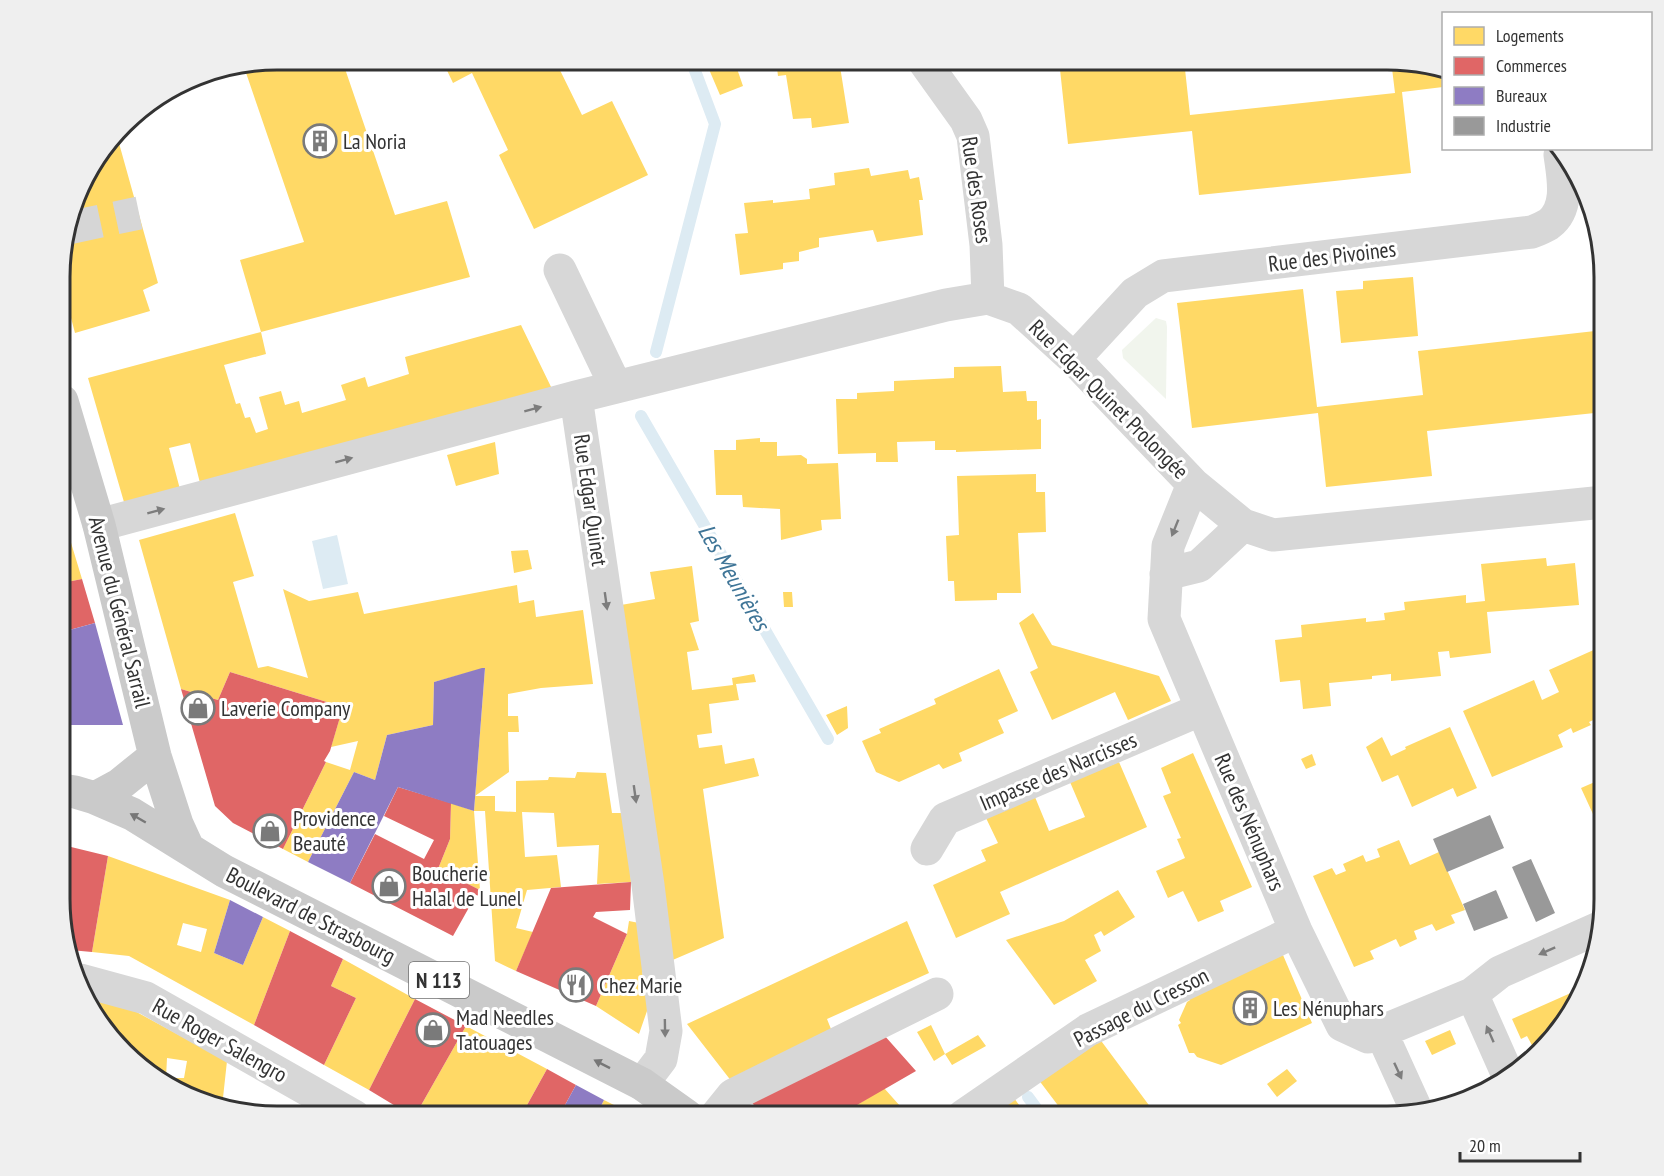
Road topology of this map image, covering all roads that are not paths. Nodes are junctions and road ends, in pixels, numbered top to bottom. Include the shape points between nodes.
1 (937, 71) edge
2 (1561, 166) edge
3 (560, 270) dead end
4 (988, 298) junction
5 (1074, 359) junction
6 (616, 387) junction
7 (576, 397) junction
8 (70, 429) edge
9 (1193, 484) junction
10 (1593, 503) edge
11 (99, 525) junction
12 (1243, 525) junction
13 (1166, 574) junction
14 (1202, 709) junction
15 (155, 756) junction
16 (71, 791) edge
17 (95, 798) junction
18 (188, 848) junction
19 (927, 849) dead end
20 (1296, 931) junction
21 (1591, 931) edge
22 (90, 987) edge
23 (938, 994) dead end
24 (1472, 994) junction
25 (1381, 1032) junction
26 (1506, 1068) edge
27 (642, 1084) junction
28 (1414, 1104) edge
29 (327, 1105) edge
30 (672, 1105) edge
31 (725, 1105) edge
32 (978, 1106) edge

1 - 4 street, Rue des Roses via 973,136
2 - 5 street, Rue des Pivoines via 1564,194 1560,209 1551,222 1532,232 1163,276 1135,293
3 - 6 street
4 - 5 street, Rue Edgar Quinet Prolongée via 1019,309
4 - 6 street, Rue Edgar Quinet Prolongée
5 - 9 street, Rue Edgar Quinet Prolongée
6 - 7 street, Rue Edgar Quinet Prolongée
11 -> 7 street
7 -> 27 street, Rue Edgar Quinet via 666,1031 661,1059
8 - 11 main road, Avenue du Général Sarrail
9 - 12 street, Rue Edgar Quinet Prolongée
9 -> 13 street, Rue des Nénuphars via 1168,546
10 - 12 street, Rue Edgar Quinet Prolongée via 1273,535
11 - 15 main road, Avenue du Général Sarrail
12 - 13 street via 1199,566
13 - 14 street, Rue des Nénuphars via 1164,619
14 - 19 street, Impasse des Narcisses via 945,819
14 - 20 street, Rue des Nénuphars
15 - 17 main road
15 - 18 main road, Avenue du Général Sarrail
16 - 17 main road, N 113
18 -> 17 main road, N 113 via 132,814
27 -> 18 main road, Boulevard de Strasbourg / N 113 via 224,871
20 - 25 street, Rue des Nénuphars via 1342,1025 1368,1037
20 - 32 street, Passage du Cresson via 1088,1030
21 -> 24 street, Rue des Nénuphars via 1500,972
22 - 29 street, Rue Roger Salengro via 146,998
23 - 31 street via 733,1095
24 - 25 street, Rue des Nénuphars
26 -> 24 street
25 -> 28 street
27 - 30 main road, Boulevard de Strasbourg / N 113

